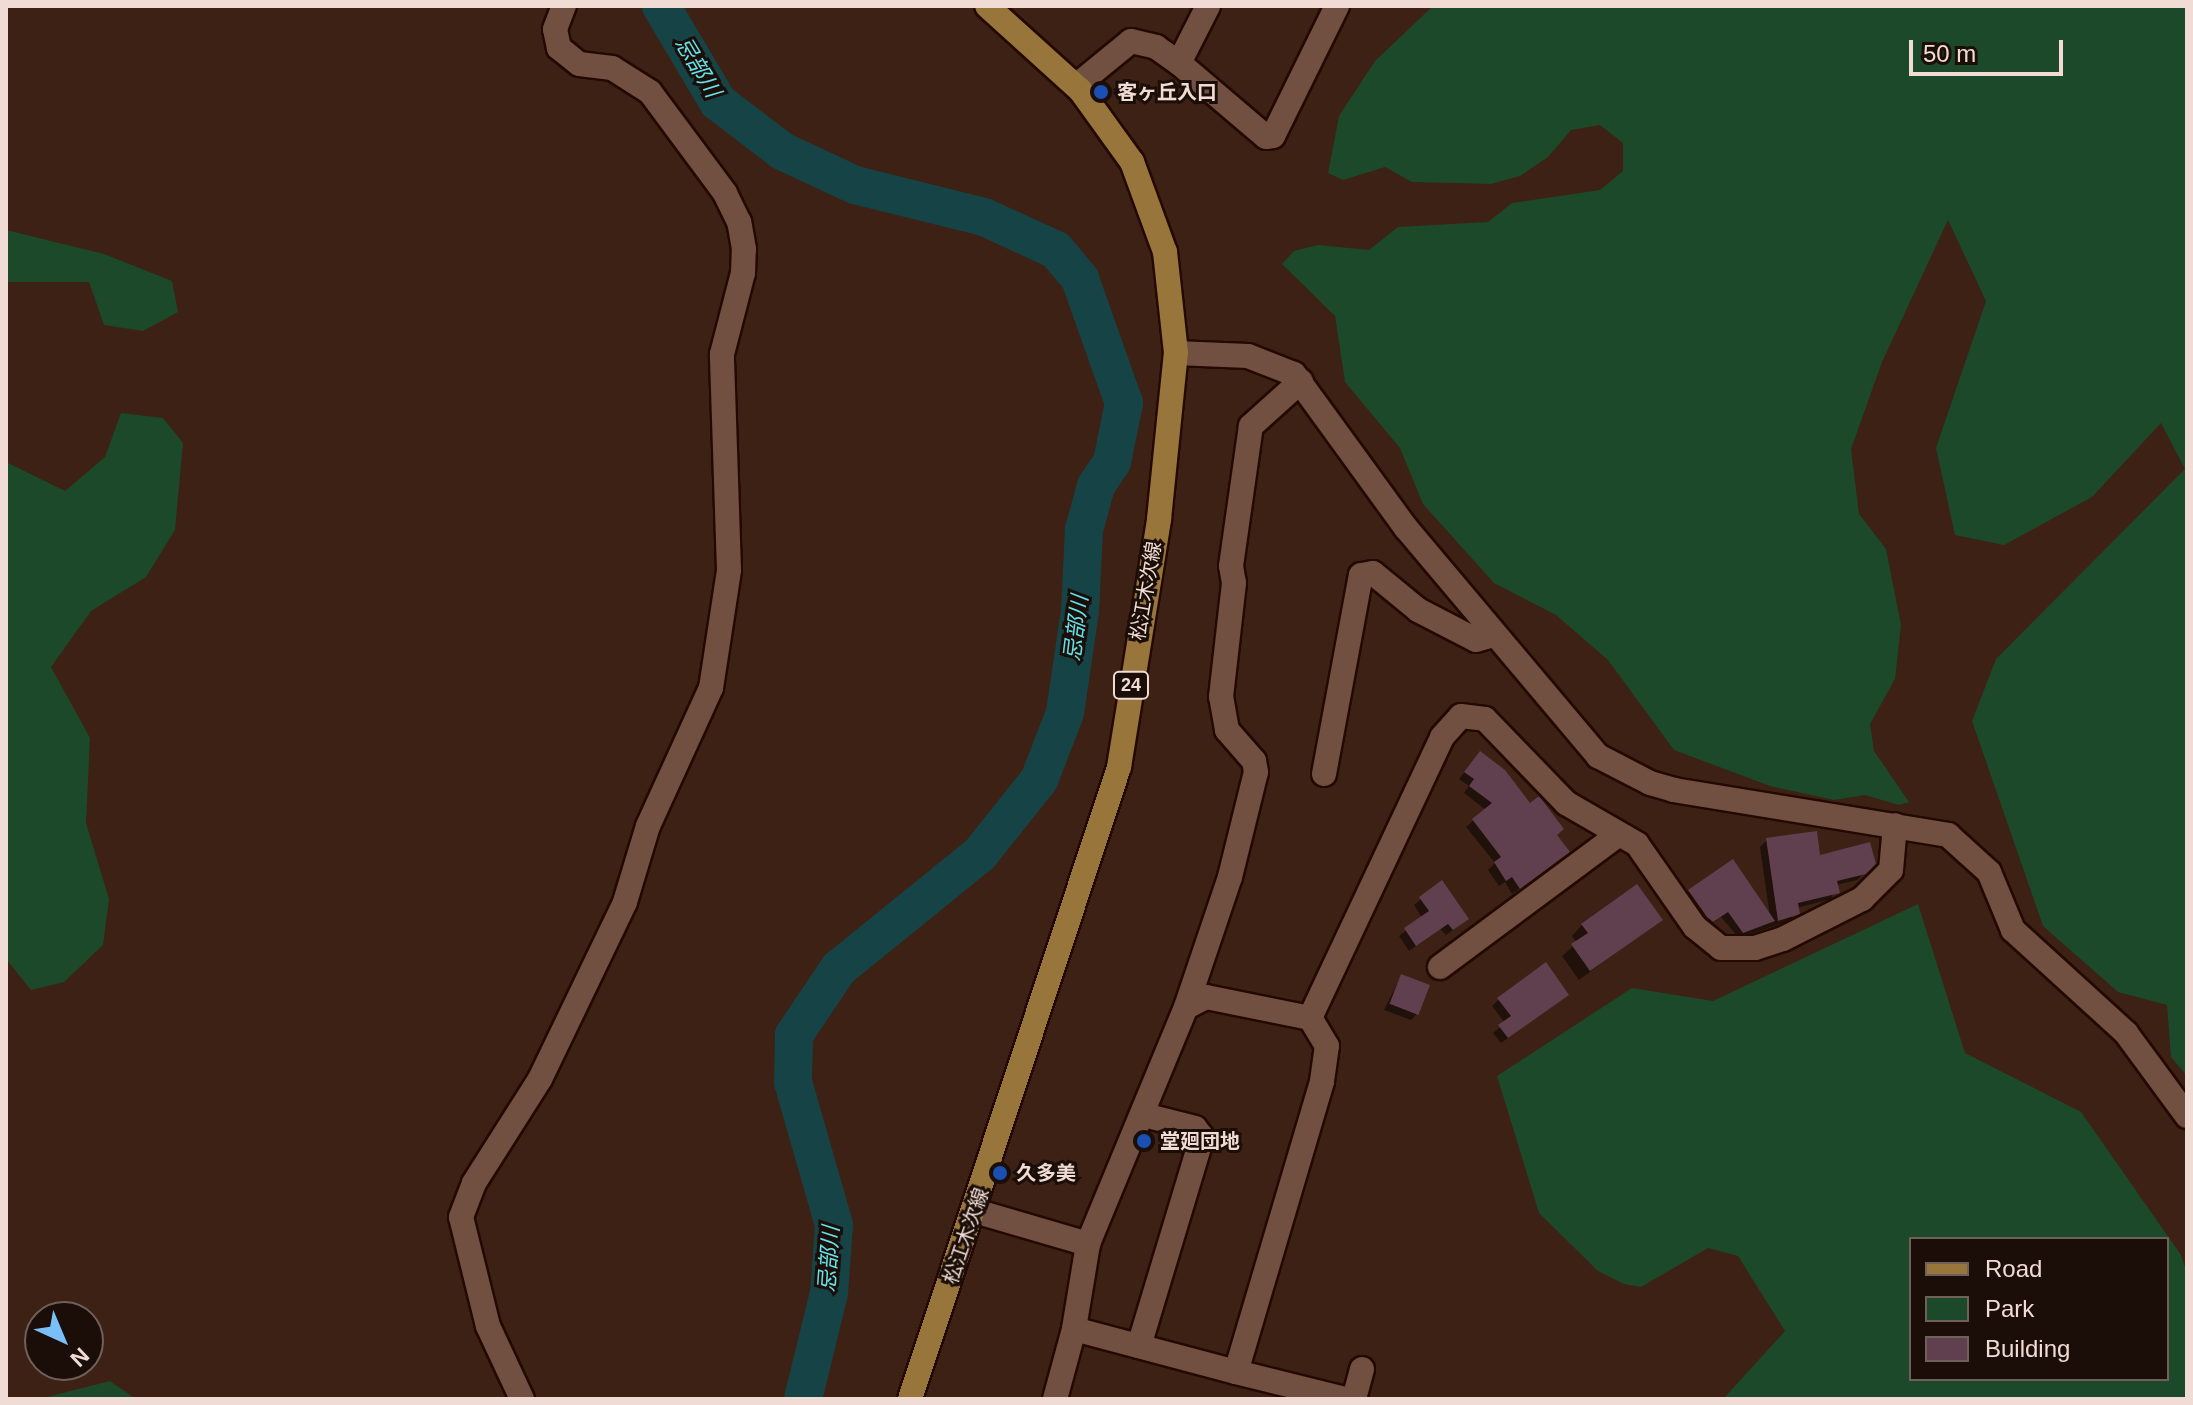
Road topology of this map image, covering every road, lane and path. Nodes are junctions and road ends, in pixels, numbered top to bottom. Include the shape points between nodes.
1 (564, 6) edge
2 (987, 6) edge
3 (1208, 6) edge
4 (1337, 6) edge
5 (1179, 63) junction
6 (1076, 86) junction
7 (1176, 353) junction
8 (1301, 381) junction
9 (1494, 635) junction
10 (1324, 774) dead end
11 (1895, 825) junction
12 (1619, 834) junction
13 (1440, 967) dead end
14 (1186, 1007) junction
15 (1310, 1018) junction
16 (1144, 1115) junction
17 (2187, 1116) edge
18 (975, 1211) junction
19 (1088, 1244) junction
20 (1074, 1329) junction
21 (1139, 1346) junction
22 (1362, 1369) dead end
23 (1236, 1372) junction
24 (522, 1399) edge
25 (910, 1399) edge
26 (1055, 1399) edge
27 (1345, 1399) edge
28 (1354, 1399) edge

1 - 24 street via 555,29 559,48 579,64 612,68 650,92 725,193 744,249 722,354 729,570 711,688 648,826 625,902 540,1079 474,1183 461,1217 488,1326
2 - 6 main road, 松江木次線 / 24
3 - 5 street
4 - 5 street via 1273,136 1266,137
5 - 6 street via 1156,47 1131,41
6 - 7 main road, 松江木次線 / 24 via 1132,162 1152,208 1172,292
7 - 8 street via 1248,356 1284,367
7 - 18 main road, 松江木次線 / 24 via 1159,519 1119,767
8 - 9 street via 1406,528
8 - 14 street via 1251,426 1231,566 1234,583 1221,697 1227,730 1254,761 1256,772 1218,918
9 - 10 street via 1476,640 1418,610 1373,573 1361,575
9 - 11 street via 1598,756 1650,783
11 - 12 street via 1891,870 1881,885 1783,939 1735,951 1708,941 1643,850
11 - 17 street via 1948,835 1989,872 2013,930 2126,1033
12 - 13 street
12 - 15 street via 1566,803 1485,719 1461,716 1442,737
14 - 15 street via 1193,999 1218,997
14 - 16 street
15 - 23 street via 1327,1046 1326,1065
16 - 19 street
16 - 21 street via 1195,1128 1202,1137
18 - 19 street
18 - 25 main road, 松江木次線 / 24
19 - 20 street
20 - 21 street
20 - 26 street
21 - 23 street
22 - 28 street
23 - 27 street

